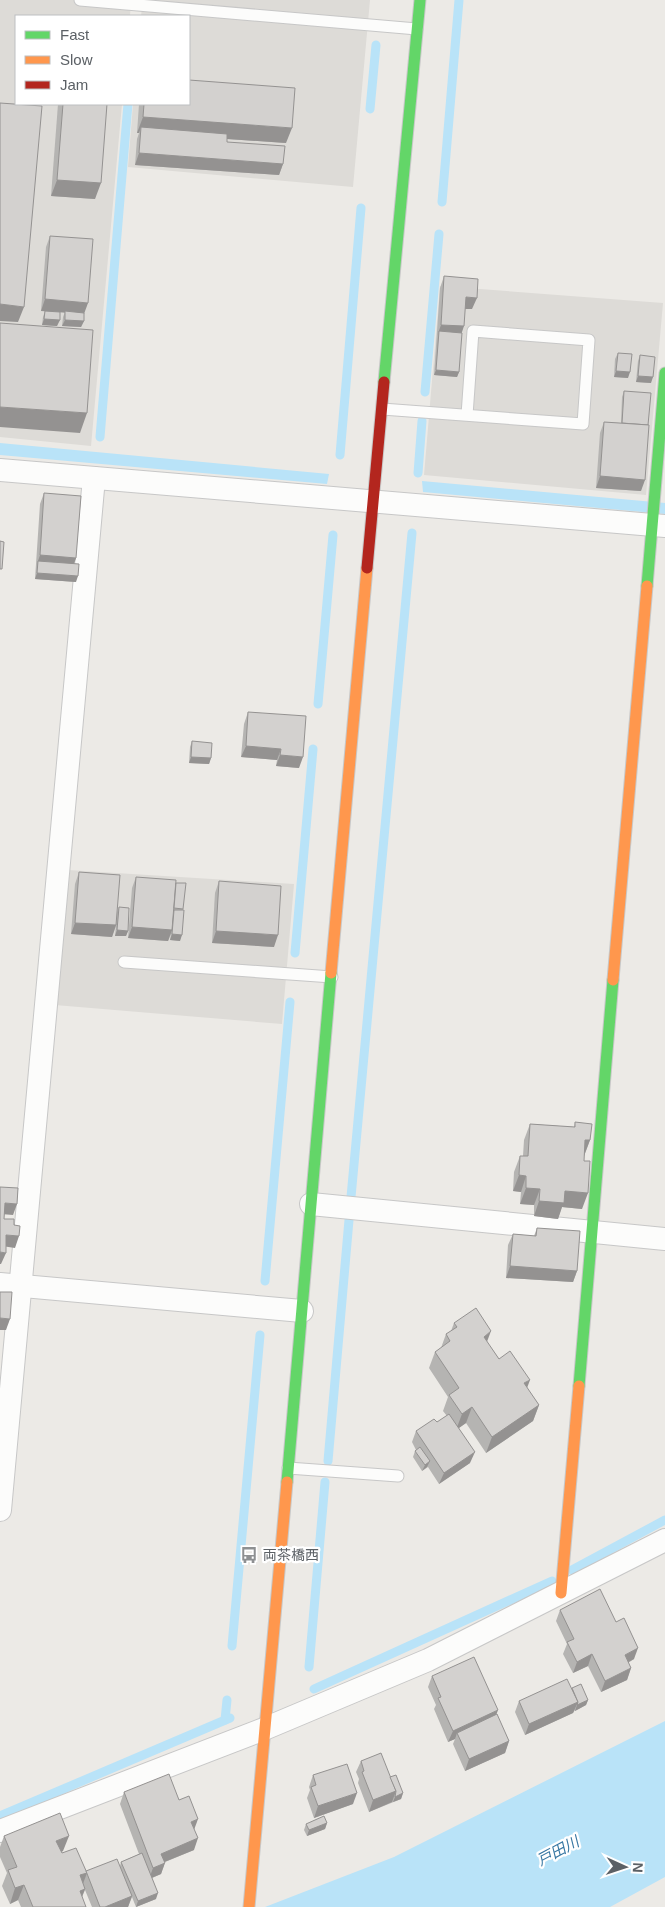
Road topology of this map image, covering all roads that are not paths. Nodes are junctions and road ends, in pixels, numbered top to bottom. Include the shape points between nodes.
1 (80, 0) edge
2 (420, 0) edge
3 (417, 29) junction
4 (665, 372) edge
5 (382, 409) junction
6 (467, 415) junction
7 (0, 470) edge
8 (94, 478) junction
9 (373, 502) junction
10 (656, 522) edge
11 (124, 962) dead end
12 (332, 977) junction
13 (312, 1204) junction
14 (591, 1231) junction
15 (665, 1239) edge
16 (10, 1285) edge
17 (302, 1311) junction
18 (287, 1468) junction
19 (398, 1476) dead end
20 (0, 1510) edge
21 (665, 1540) edge
22 (561, 1593) junction
23 (264, 1729) junction
24 (0, 1832) edge
25 (249, 1907) edge

1 - 3 lane
2 - 3 street
3 - 5 street
4 - 10 street via 654,499
5 - 6 lane
5 - 9 street
6 - 6 lane via 473,331 589,340 582,424
7 - 8 street
8 - 9 street
8 - 16 street
9 - 10 street
9 - 12 street
10 - 14 street
11 - 12 lane
12 - 13 street
13 - 14 street
13 - 17 street
14 - 15 street
14 - 22 street
16 - 17 street
16 - 20 street
17 - 18 street
18 - 19 lane
18 - 23 street
21 - 22 street
22 - 23 street via 428,1660
23 - 24 street
23 - 25 street

